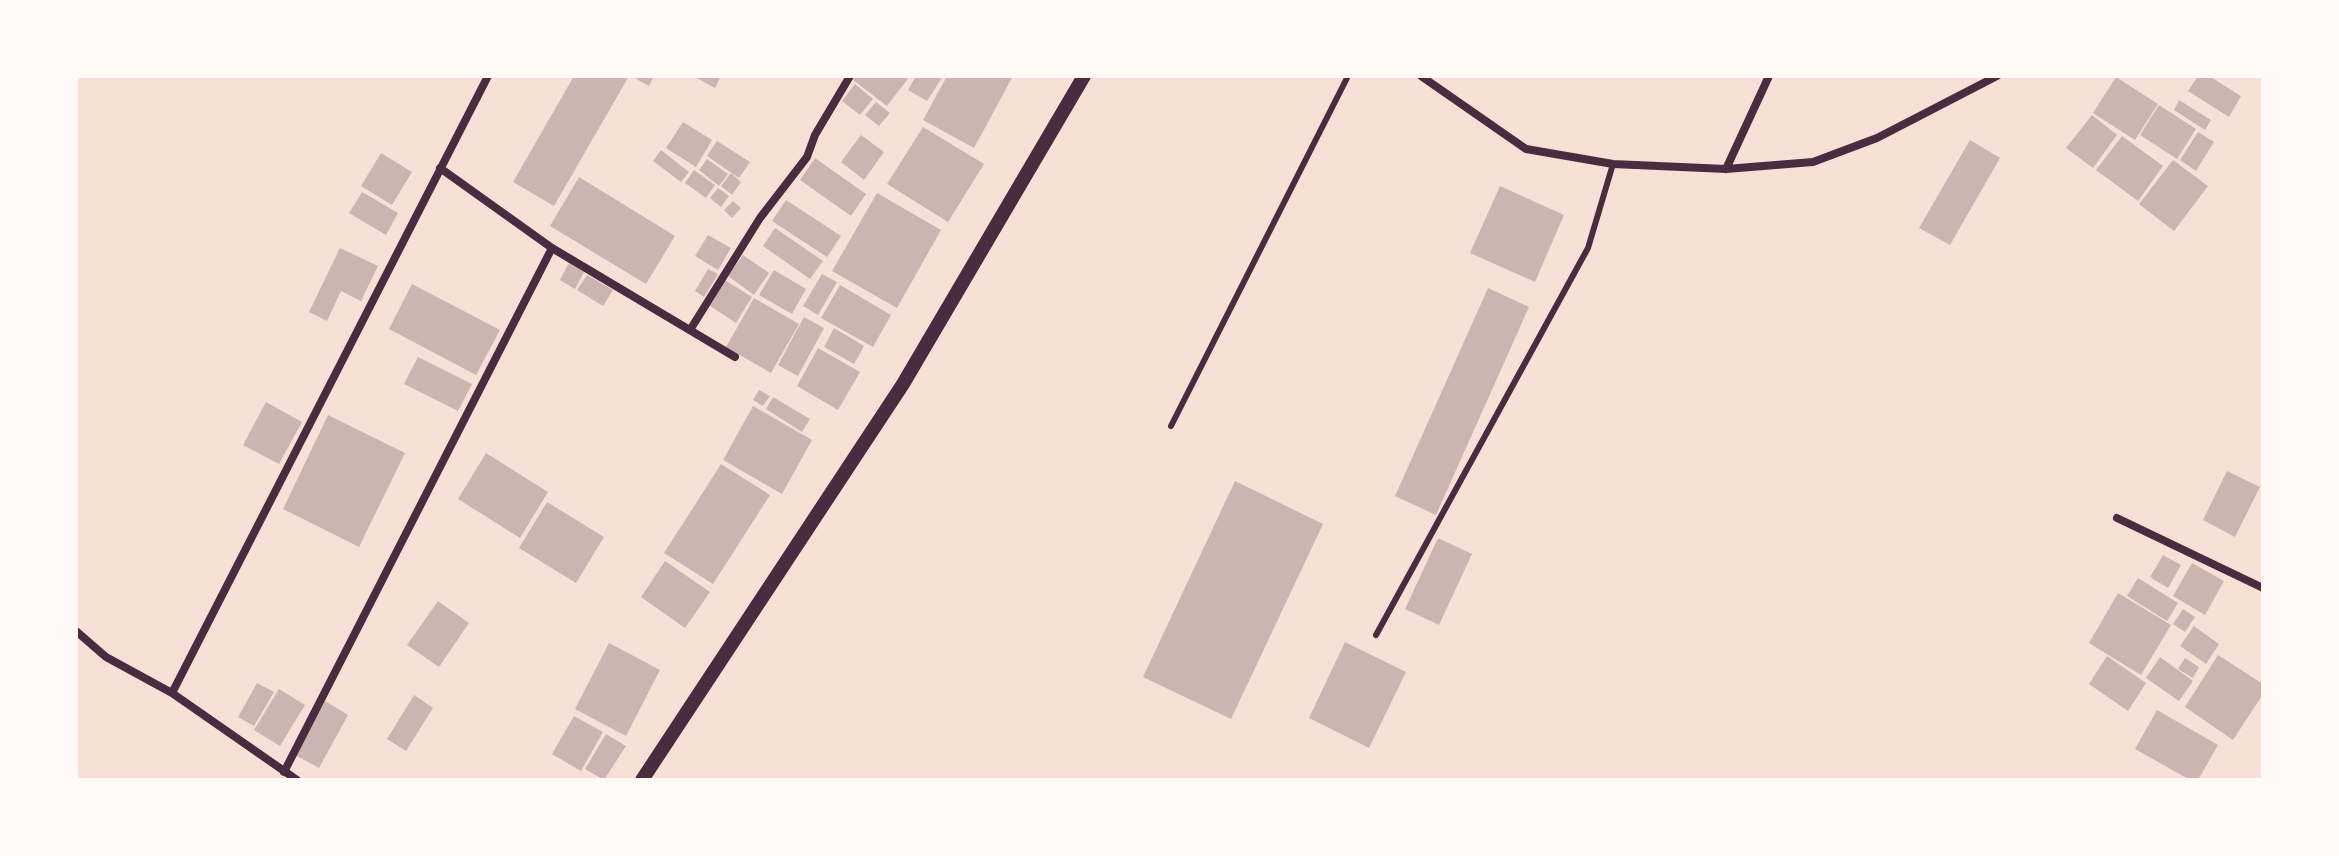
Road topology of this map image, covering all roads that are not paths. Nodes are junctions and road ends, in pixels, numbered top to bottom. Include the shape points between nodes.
1 (488, 76) edge
2 (850, 76) edge
3 (1084, 76) edge
4 (1348, 76) edge
5 (1421, 76) edge
6 (1769, 76) edge
7 (1997, 76) edge
8 (1613, 164) junction
9 (440, 168) junction
10 (1726, 169) junction
11 (552, 248) junction
12 (690, 330) junction
13 (735, 357) dead end
14 (1171, 426) dead end
15 (2117, 518) dead end
16 (2263, 588) edge
17 (76, 631) edge
18 (1376, 635) dead end
19 (172, 693) junction
20 (284, 772) junction
21 (297, 780) edge
22 (642, 780) edge

1 - 9 street
2 - 12 street via 807,157 760,218
3 - 22 street via 903,384
4 - 14 lane
5 - 8 street via 1526,149
6 - 10 street
7 - 10 street via 1877,138 1813,162
8 - 10 street
8 - 18 lane via 1588,248
9 - 11 street
9 - 19 street
11 - 12 street
11 - 20 street
12 - 13 street
15 - 16 street
17 - 19 street via 106,657
19 - 20 street
20 - 21 street

